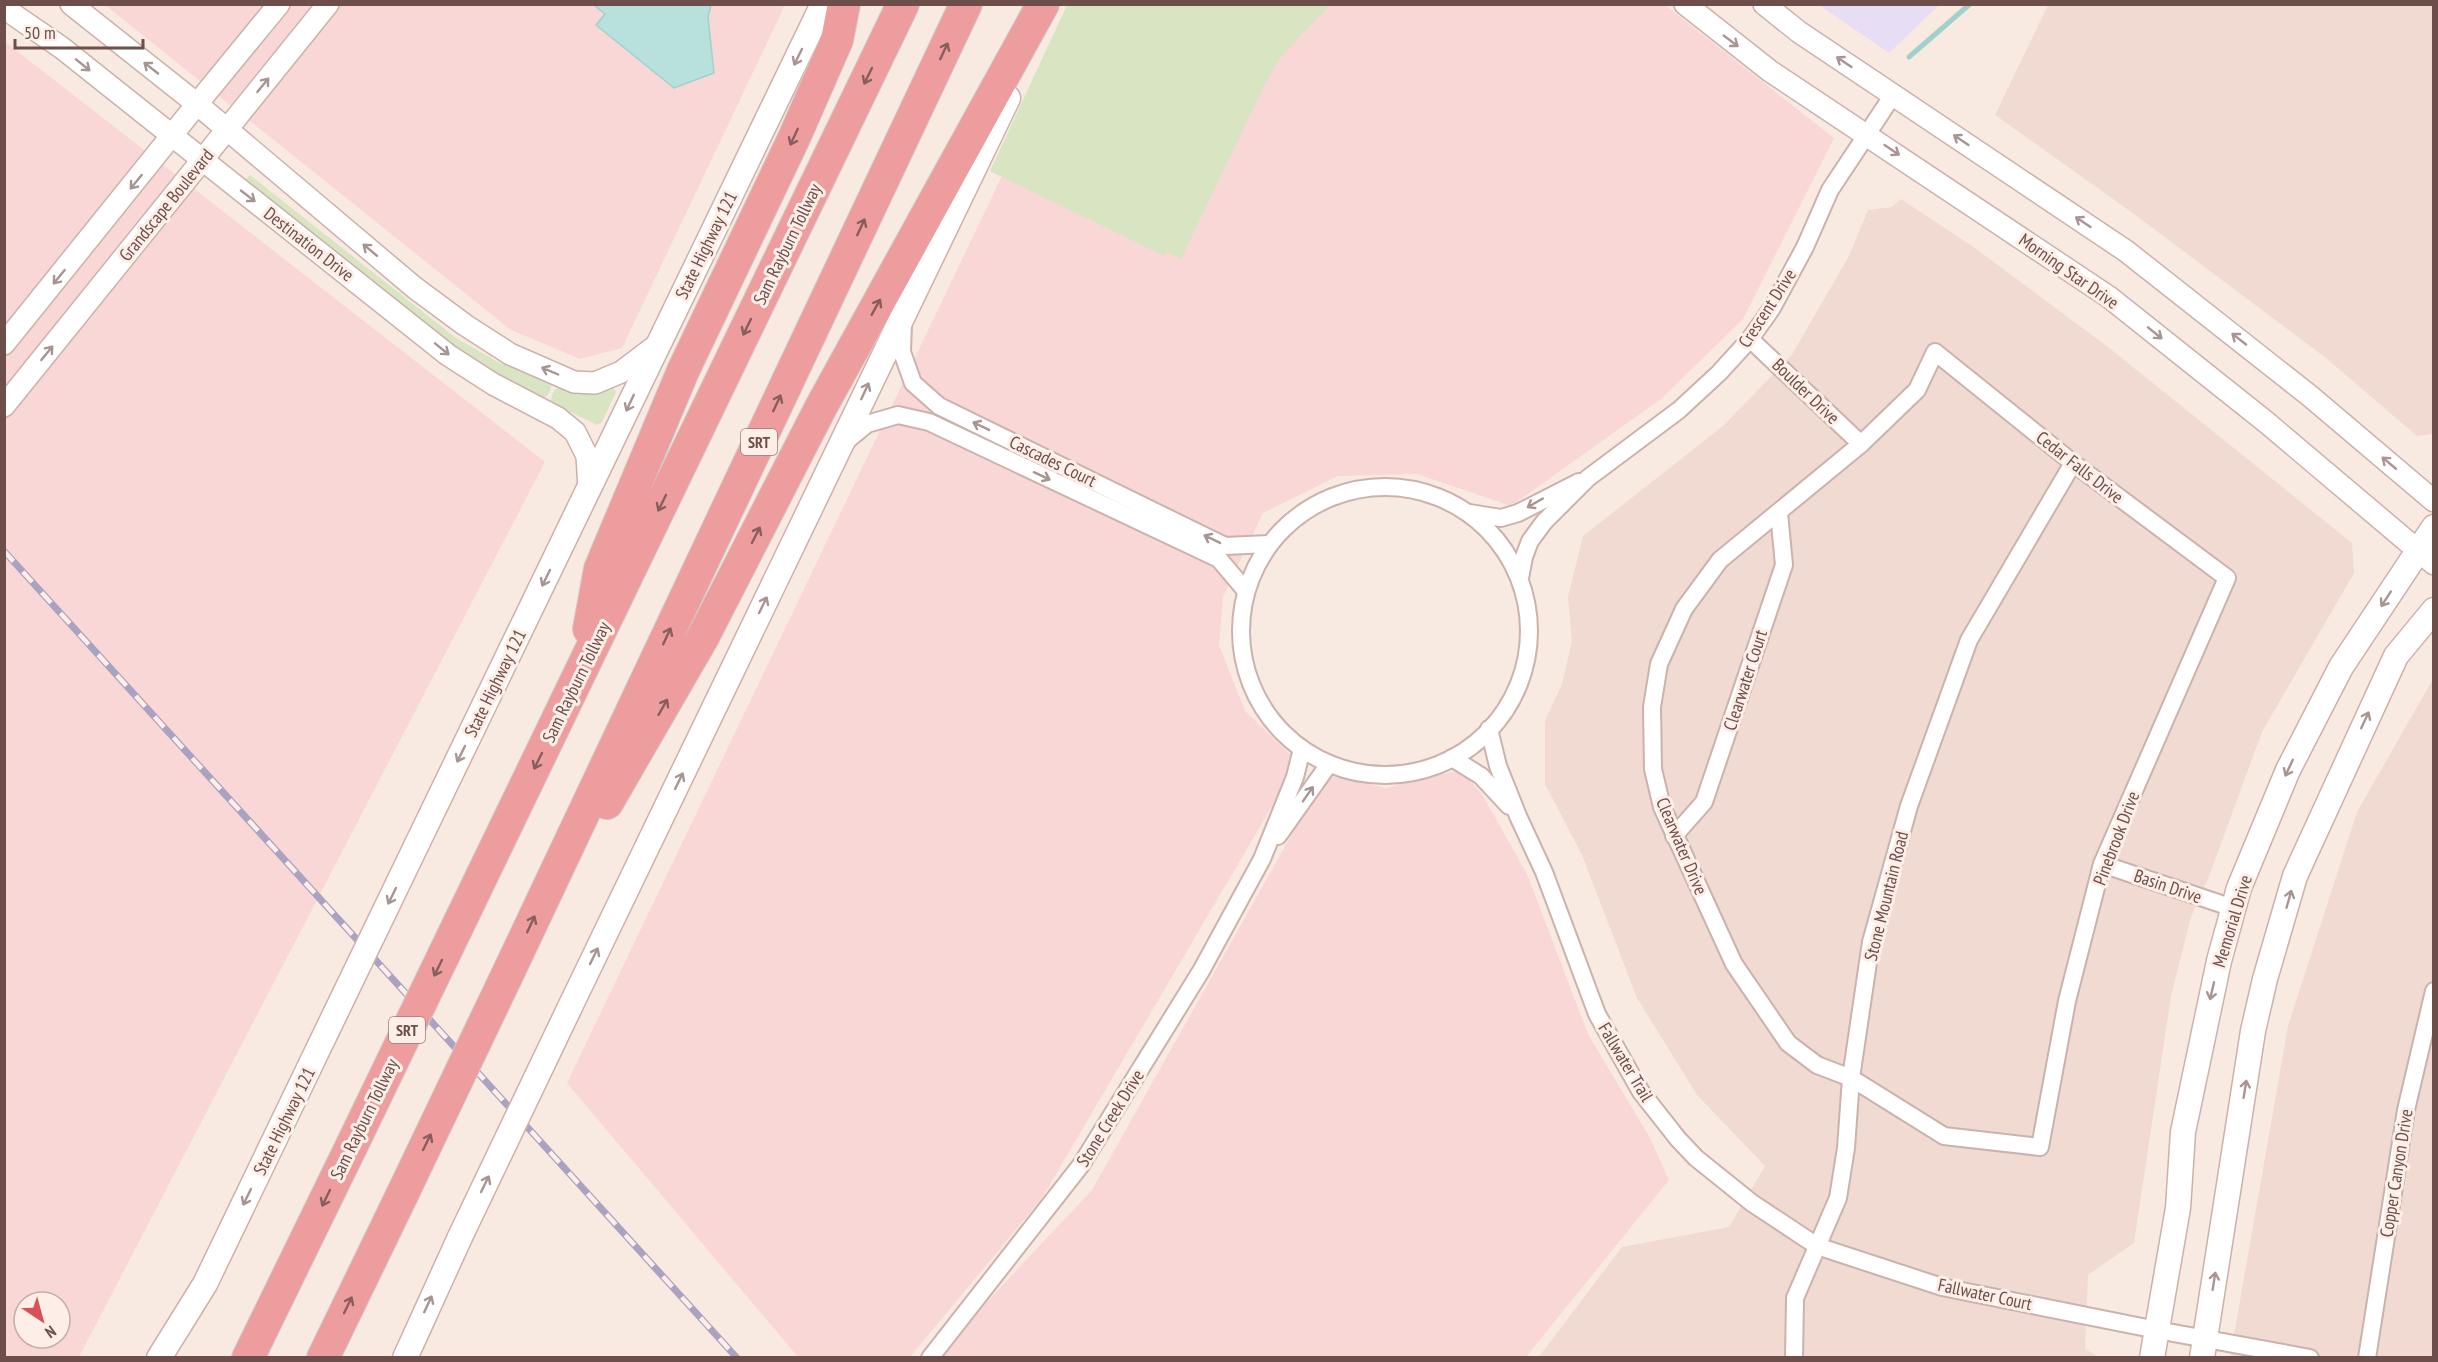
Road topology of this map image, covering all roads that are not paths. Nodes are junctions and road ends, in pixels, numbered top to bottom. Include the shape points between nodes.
1 (71, 4) edge
2 (279, 4) edge
3 (328, 4) edge
4 (823, 4) edge
5 (844, 4) edge
6 (903, 4) edge
7 (966, 4) edge
8 (1043, 4) edge
9 (1052, 4) edge
10 (1685, 4) edge
11 (1764, 4) edge
12 (4, 8) edge
13 (1893, 95) junction
14 (197, 104) junction
15 (227, 131) junction
16 (1866, 133) junction
17 (172, 136) junction
18 (202, 160) junction
19 (904, 309) junction
20 (1750, 339) junction
21 (4, 344) edge
22 (658, 344) junction
23 (1935, 352) joint
24 (8, 403) edge
25 (1861, 444) junction
26 (839, 448) junction
27 (2073, 463) junction
28 (1588, 478) junction
29 (589, 489) junction
30 (2433, 501) edge
31 (1470, 513) junction
32 (1779, 513) junction
33 (2433, 527) edge
34 (1269, 544) junction
35 (2426, 557) edge
36 (1520, 578) junction
37 (2227, 578) joint
38 (1246, 591) junction
39 (2433, 610) edge
40 (582, 670) junction
41 (1490, 729) junction
42 (1302, 749) junction
43 (1452, 758) junction
44 (1329, 764) junction
45 (1518, 816) junction
46 (1674, 836) junction
47 (1262, 859) junction
48 (2102, 864) junction
49 (552, 879) junction
50 (2233, 908) junction
51 (2433, 991) edge
52 (1851, 1078) junction
53 (2040, 1147) joint
54 (1817, 1246) junction
55 (2157, 1330) junction
56 (2203, 1348) edge
57 (159, 1358) edge
58 (248, 1358) edge
59 (323, 1358) edge
60 (405, 1358) edge
61 (930, 1358) edge
62 (1794, 1358) edge
63 (2152, 1358) edge
64 (2310, 1358) edge
65 (2367, 1358) edge

14 -> 1 street, Destination Drive
2 - 14 street
15 -> 3 street, Grandscape Boulevard
4 -> 22 main road, State Highway 121
5 -> 40 highway via 837,40 683,371 600,569
6 -> 40 highway, Sam Rayburn Tollway / SRT
49 -> 7 highway, SRT
49 -> 8 highway via 617,789 703,637 821,407
9 - 19 main road
10 -> 16 street, Morning Star Drive via 1770,71
13 -> 11 street
12 -> 17 street, Destination Drive via 62,48
13 - 16 street, Crescent Drive
30 -> 13 street via 2310,396 2126,251
14 - 15 street, Destination Drive
14 - 17 street
15 - 18 street, Grandscape Boulevard
22 -> 15 street, Destination Drive via 621,372 595,383 574,382 510,354 415,288
16 - 20 street, Crescent Drive via 1830,190 1772,308
16 -> 35 street, Morning Star Drive via 2109,297
17 - 18 street, Destination Drive
17 -> 21 street
24 -> 18 street, Grandscape Boulevard
18 -> 29 street, Destination Drive via 448,355 558,418 575,432 587,456
26 -> 19 main road
34 -> 19 street, Cascades Court via 1226,546 939,406 913,383 902,352
20 - 25 street, Boulder Drive
20 - 28 street, Crescent Drive via 1679,410
22 -> 29 main road, State Highway 121
23 - 25 street, Clearwater Drive via 1917,390
23 - 27 street, Cedar Falls Drive
25 - 32 street, Clearwater Drive
26 -> 38 street, Cascades Court via 867,424 898,415 929,422 1219,559
60 -> 26 main road, bridge
27 - 37 street, Cedar Falls Drive
27 - 52 street, Stone Mountain Road via 1969,640 1909,806 1871,942
28 -> 31 street, Crescent Drive via 1518,513 1501,518
28 - 36 street, Crescent Drive via 1530,541
29 -> 57 main road, State Highway 121, bridge via 205,1284
31 - 34 street via 1430,493 1386,486 1342,493 1301,513
31 - 36 street via 1502,544
32 - 46 street, Clearwater Court via 1784,565 1704,802
32 - 46 street, Clearwater Drive via 1720,560 1684,609 1659,664 1652,707 1653,769
33 - 35 main road, Memorial Drive
34 - 38 street
35 -> 50 main road, Memorial Drive via 2341,667 2288,770
36 - 41 street via 1529,614 1528,652 1518,688
37 - 48 street, Pinebrook Drive
38 - 42 street via 1240,623 1242,655 1251,687 1267,715
56 -> 39 main road via 2253,1031 2295,876 2396,656
40 -> 58 highway, Sam Rayburn Tollway / SRT, bridge
41 - 43 street
41 - 45 street, Fallwater Trail via 1498,766
42 - 44 street
42 - 47 street, Stone Creek Drive
43 - 44 street via 1411,773 1378,775
43 - 45 street, Fallwater Trail via 1481,776
47 -> 44 street, Stone Creek Drive
45 - 54 street, Fallwater Trail via 1544,872 1597,1014 1641,1092 1695,1158 1752,1203
46 - 52 street, Clearwater Drive via 1734,964 1788,1043 1817,1065
47 - 61 street, Stone Creek Drive via 1201,971 1081,1165
48 - 50 street, Basin Drive
48 - 53 street, Pinebrook Drive via 2067,1001
59 -> 49 highway, SRT, bridge
50 -> 55 main road, Memorial Drive via 2183,1132 2178,1208
51 - 65 street, Copper Canyon Drive via 2406,1110
52 - 53 street, Clearwater Drive via 1944,1136
52 - 54 street, Stone Mountain Road via 1838,1198
54 - 55 street, Fallwater Court via 1942,1287
54 - 62 street, Stone Mountain Road via 1795,1298
55 - 56 street, Fallwater Court
55 - 63 main road, Memorial Drive
56 - 64 street, Fallwater Court

